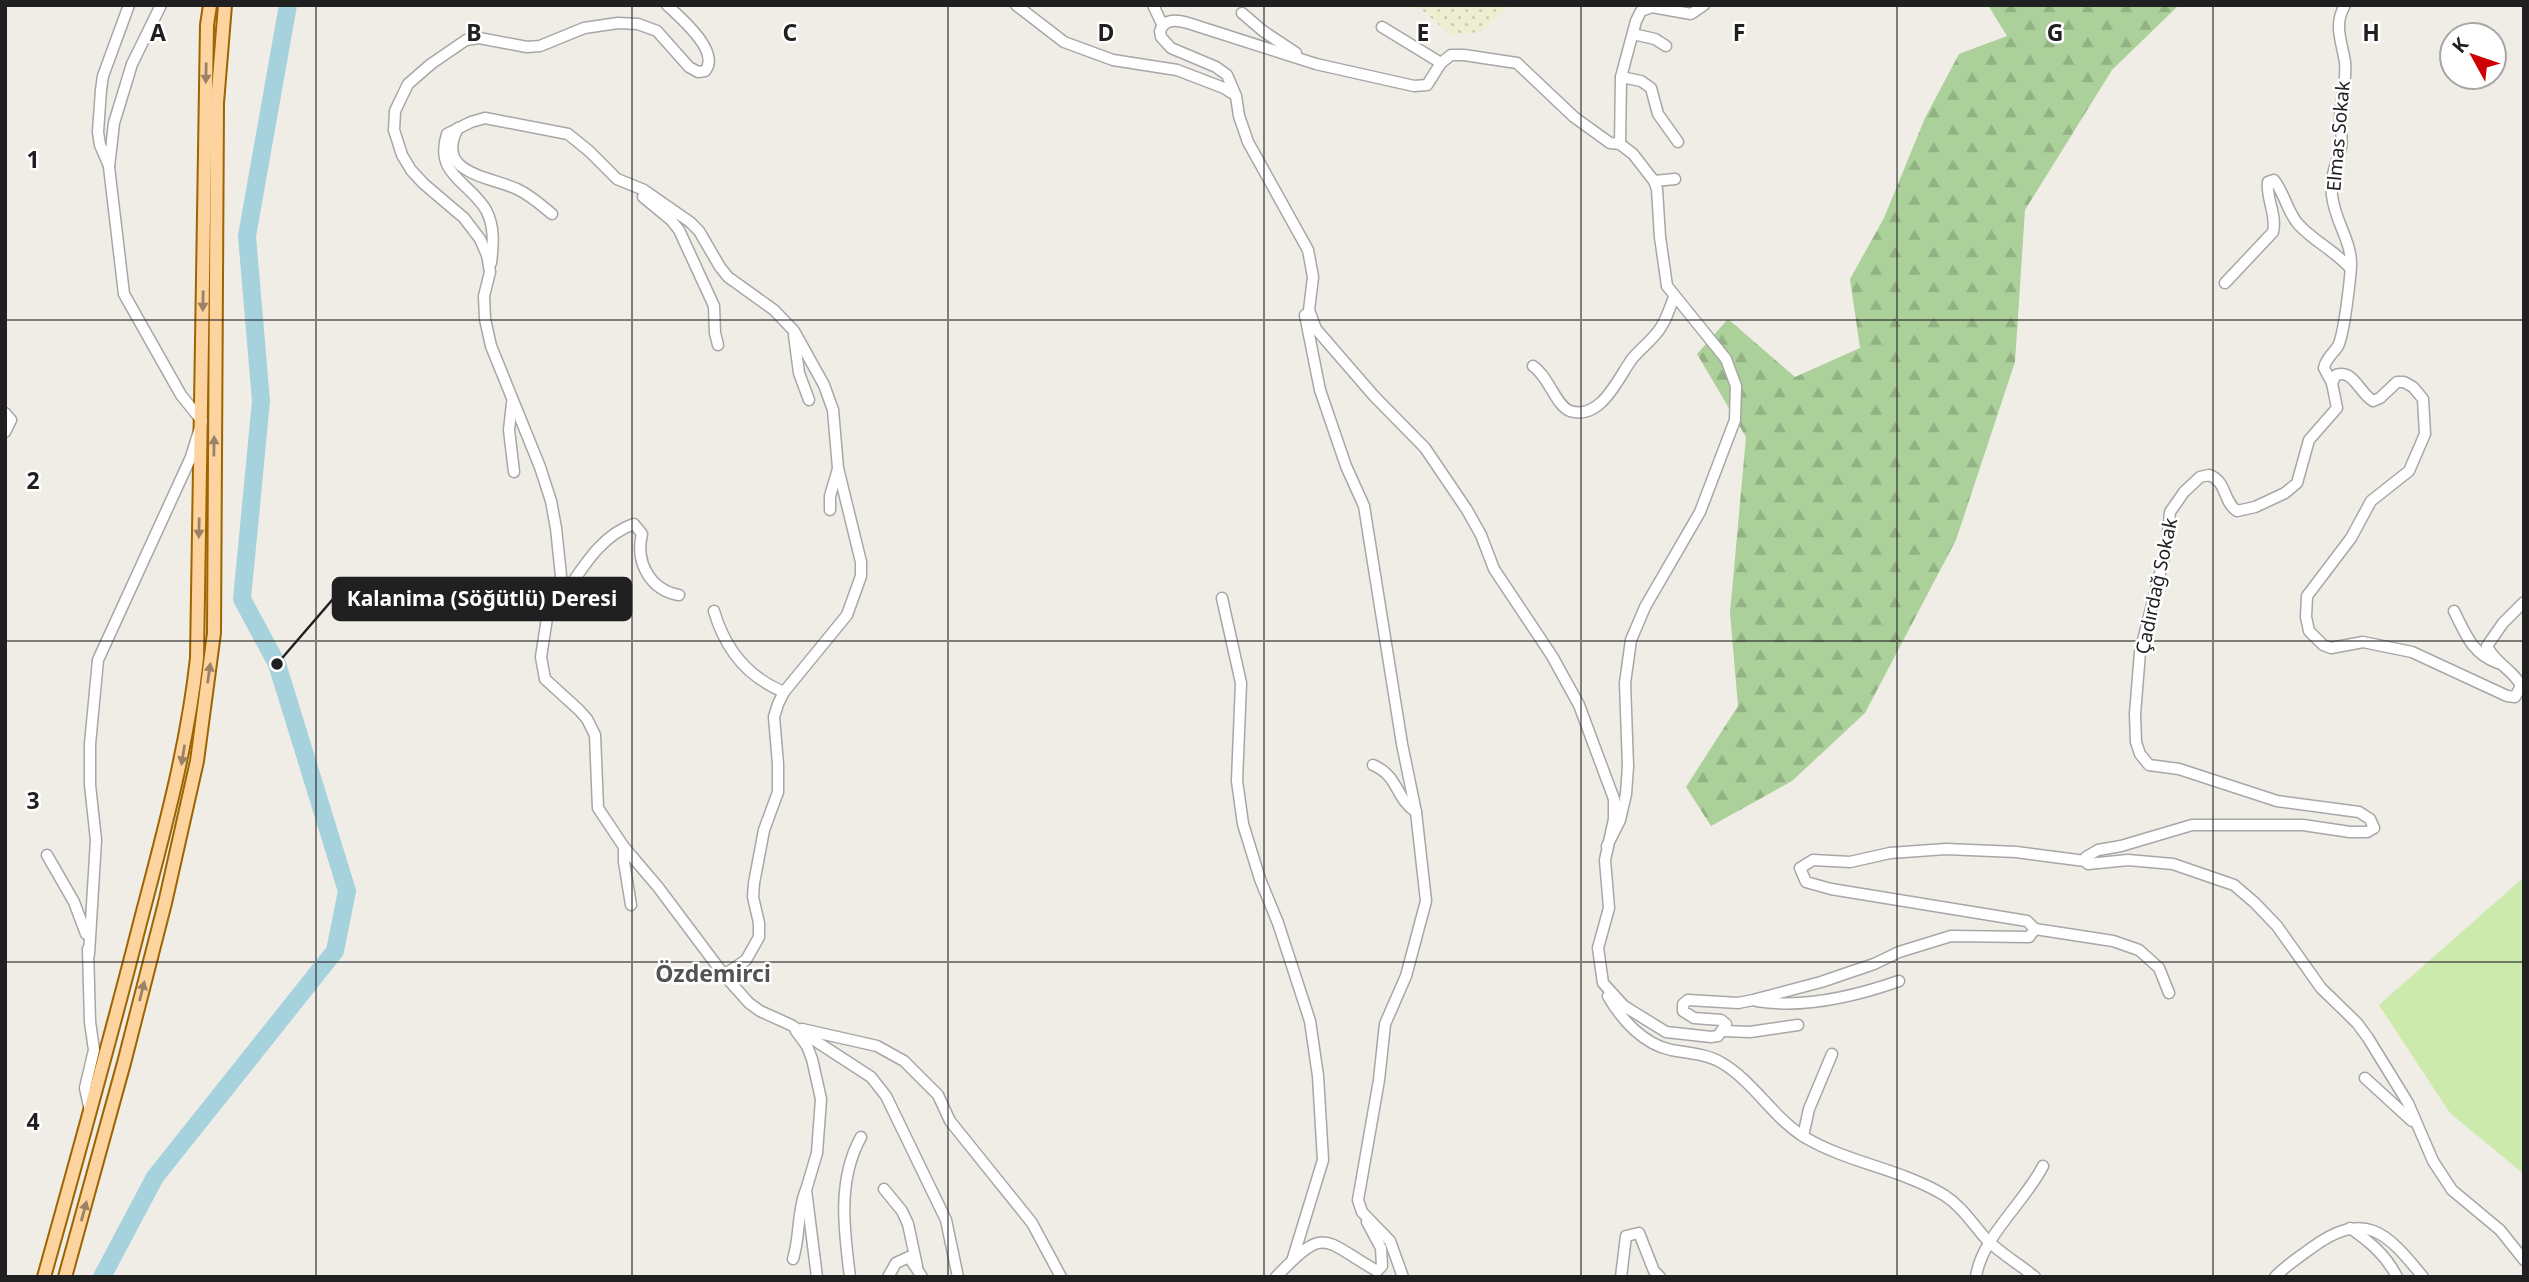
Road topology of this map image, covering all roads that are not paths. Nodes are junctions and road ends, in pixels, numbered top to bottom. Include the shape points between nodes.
1 (130, 5) edge
2 (161, 5) edge
3 (210, 5) edge
4 (225, 5) edge
5 (667, 5) edge
6 (1016, 5) edge
7 (1153, 5) edge
8 (1704, 5) edge
9 (2345, 5) edge
10 (1242, 13) dead end
11 (1162, 24) junction
12 (1382, 27) dead end
13 (1633, 34) junction
14 (1666, 46) dead end
15 (1308, 61) junction
16 (1441, 63) junction
17 (1621, 77) junction
18 (1236, 96) junction
19 (459, 127) junction
20 (1678, 142) dead end
21 (1620, 144) junction
22 (109, 167) junction
23 (1675, 179) dead end
24 (1654, 181) junction
25 (629, 185) junction
26 (552, 214) dead end
27 (2351, 268) junction
28 (490, 272) junction
29 (2225, 283) dead end
30 (1674, 297) junction
31 (1309, 303) junction
32 (794, 331) junction
33 (718, 345) dead end
34 (1533, 366) dead end
35 (2332, 383) junction
36 (809, 400) dead end
37 (512, 402) junction
38 (5, 413) edge
39 (202, 421) junction
40 (5, 432) edge
41 (838, 468) junction
42 (514, 472) dead end
43 (830, 510) dead end
44 (679, 595) dead end
45 (1222, 598) dead end
46 (2524, 602) edge
47 (714, 611) dead end
48 (2454, 611) dead end
49 (547, 618) junction
50 (2498, 663) junction
51 (784, 692) junction
52 (1373, 765) dead end
53 (1416, 812) junction
54 (1607, 846) junction
55 (624, 847) junction
56 (47, 855) dead end
57 (2085, 861) junction
58 (631, 905) dead end
59 (2035, 929) junction
60 (89, 954) junction
61 (724, 975) junction
62 (1899, 981) dead end
63 (1603, 983) junction
64 (2169, 993) dead end
65 (1753, 1000) junction
66 (791, 1025) junction
67 (1798, 1025) dead end
68 (1723, 1031) junction
69 (1832, 1054) dead end
70 (2365, 1078) dead end
71 (90, 1115) junction
72 (2415, 1124) junction
73 (1803, 1136) junction
74 (861, 1137) dead end
75 (2043, 1166) dead end
76 (884, 1189) dead end
77 (806, 1190) junction
78 (1362, 1212) junction
79 (2350, 1228) junction
80 (1990, 1243) junction
81 (1293, 1258) junction
82 (793, 1259) dead end
83 (2524, 1260) edge
84 (896, 1263) junction
85 (917, 1266) junction
86 (44, 1276) edge
87 (65, 1277) edge
88 (817, 1277) edge
89 (850, 1277) edge
90 (888, 1277) edge
91 (898, 1277) edge
92 (922, 1277) edge
93 (958, 1277) edge
94 (1061, 1277) edge
95 (1276, 1277) edge
96 (1403, 1277) edge
97 (1621, 1277) edge
98 (1660, 1277) edge
99 (1976, 1277) edge
100 (2035, 1277) edge
101 (2275, 1277) edge
102 (2397, 1277) edge
103 (2423, 1277) edge

1 - 22 street via 103,76 98,132
2 - 22 street via 132,64 114,123
3 -> 39 main road
87 -> 4 main road via 165,903 197,761 212,646 218,103
5 - 28 street via 706,48 711,59 705,71 689,67 657,31 618,23 584,28 540,46 466,40 408,84 396,111 394,131 402,155 411,170 464,218 480,239
6 - 18 street via 1064,42 1113,60 1177,70
7 - 11 street
8 - 13 street via 1691,14 1652,7 1641,11
9 - 27 street, Elmas Sokak via 2338,34 2345,62 2341,146 2331,186
10 - 15 street
11 - 15 street via 1182,21
11 - 18 street via 1165,43 1223,70
12 - 16 street
13 - 14 street
13 - 17 street
15 - 16 street via 1420,87 1432,80
16 - 21 street via 1458,54 1517,63 1573,117 1610,143
17 - 20 street via 1651,88 1658,114
17 - 21 street
18 - 31 street via 1248,142 1308,250
19 - 25 street via 485,118 568,134
19 - 26 street via 452,139 458,165 520,190
19 - 28 street via 447,134 444,161 487,212 494,238
21 - 24 street
22 - 39 street via 124,294 180,395
23 - 24 street
24 - 30 street via 1665,279
25 - 32 street via 644,190 690,222 729,277 775,310
25 - 33 street via 679,230 714,306
27 - 29 street via 2296,221 2274,180 2267,188 2273,232
27 - 35 street, Elmas Sokak via 2339,345 2324,368
28 - 37 street via 485,319
30 - 34 street via 1661,327 1605,399 1587,410 1574,412 1561,406 1544,375
30 - 54 street via 1730,366 1736,413 1700,512 1645,607 1632,640 1625,683 1626,794
31 - 53 street via 1307,332 1320,390 1364,506
31 - 54 street via 1316,330 1424,449 1460,500 1494,569 1559,668 1585,719 1614,799
32 - 36 street via 799,373
32 - 41 street via 833,410
35 - 50 street via 2336,375 2348,375 2373,401 2396,382 2404,382 2423,399 2425,434 2409,471 2371,501 2351,538 2307,596 2309,631 2331,648 2363,642 2412,652 2515,697 2521,686 2518,679
35 - 57 street, Çadırdağ Sokak via 2337,408 2309,440 2297,483 2291,488 2255,508 2237,511 2231,508 2219,481 2209,475 2184,492 2170,512 2167,546 2140,652 2136,741 2150,765 2179,768 2277,801 2358,812 2371,818 2374,828 2350,832 2303,825 2192,825 2098,849
37 - 42 street via 509,430
37 - 49 street via 540,467 556,528 561,576
38 - 40 street via 11,421
39 - 60 street via 191,457 98,660 90,744 96,840
39 -> 71 main road via 197,658 181,767
41 - 43 street
41 - 51 street via 861,576 847,615
44 - 49 street via 665,593 647,572 639,547 642,534 634,524 621,528 599,546
45 - 81 street via 1241,682 1237,782 1243,824 1310,1021 1318,1076 1323,1160
46 - 50 street via 2487,646
47 - 51 street via 722,638 748,670
48 - 50 street via 2474,649
49 - 55 street via 541,657 545,679 579,710 595,735 598,808
51 - 61 street via 775,717 778,792 754,883 759,937 746,960
52 - 53 street via 1385,770 1405,804
53 - 78 street via 1426,901 1406,976 1385,1024 1358,1200
54 - 63 street via 1609,908 1598,948
55 - 58 street
55 - 61 street
56 - 60 street via 80,914
57 - 59 street via 1946,849 1890,853 1850,862 1813,860 1800,868 1806,882 1831,889 2026,921
57 - 72 street via 2173,864 2234,885 2277,926 2321,988 2357,1023 2408,1103
59 - 64 street via 2113,941 2139,950 2159,968
59 - 65 street via 2029,937 1951,936 1821,982
60 - 71 street via 94,1050 85,1088
61 - 66 street via 749,1003
62 - 65 street via 1813,1001
63 - 68 street via 1623,1006 1666,1032 1711,1037
63 - 73 street via 1625,1021 1654,1045 1722,1063
65 - 68 street via 1688,1000 1683,1004 1688,1016 1721,1020 1726,1024
66 - 77 street via 807,1046 821,1098 817,1153
66 - 93 street via 871,1077 886,1096 946,1220
66 - 94 street via 877,1046 904,1061 938,1095 950,1121 1032,1223
67 - 68 street
69 - 73 street
70 - 72 street
71 - 86 main road
72 - 83 street via 2452,1190 2500,1230
73 - 80 street via 1940,1193 1975,1222
74 - 89 street via 844,1188
75 - 80 street
76 - 85 street via 908,1224
77 - 82 street
77 - 88 street
78 - 81 street via 1381,1248 1382,1266 1377,1271 1331,1242 1317,1241
78 - 96 street via 1390,1241
79 - 101 street via 2324,1239
79 - 102 street via 2379,1251
79 - 103 street via 2378,1232 2389,1239
80 - 99 street
80 - 100 street
81 - 95 street
84 - 85 street via 909,1257
84 - 90 street
84 - 91 street
85 - 92 street
97 - 98 street via 1626,1236 1639,1233

